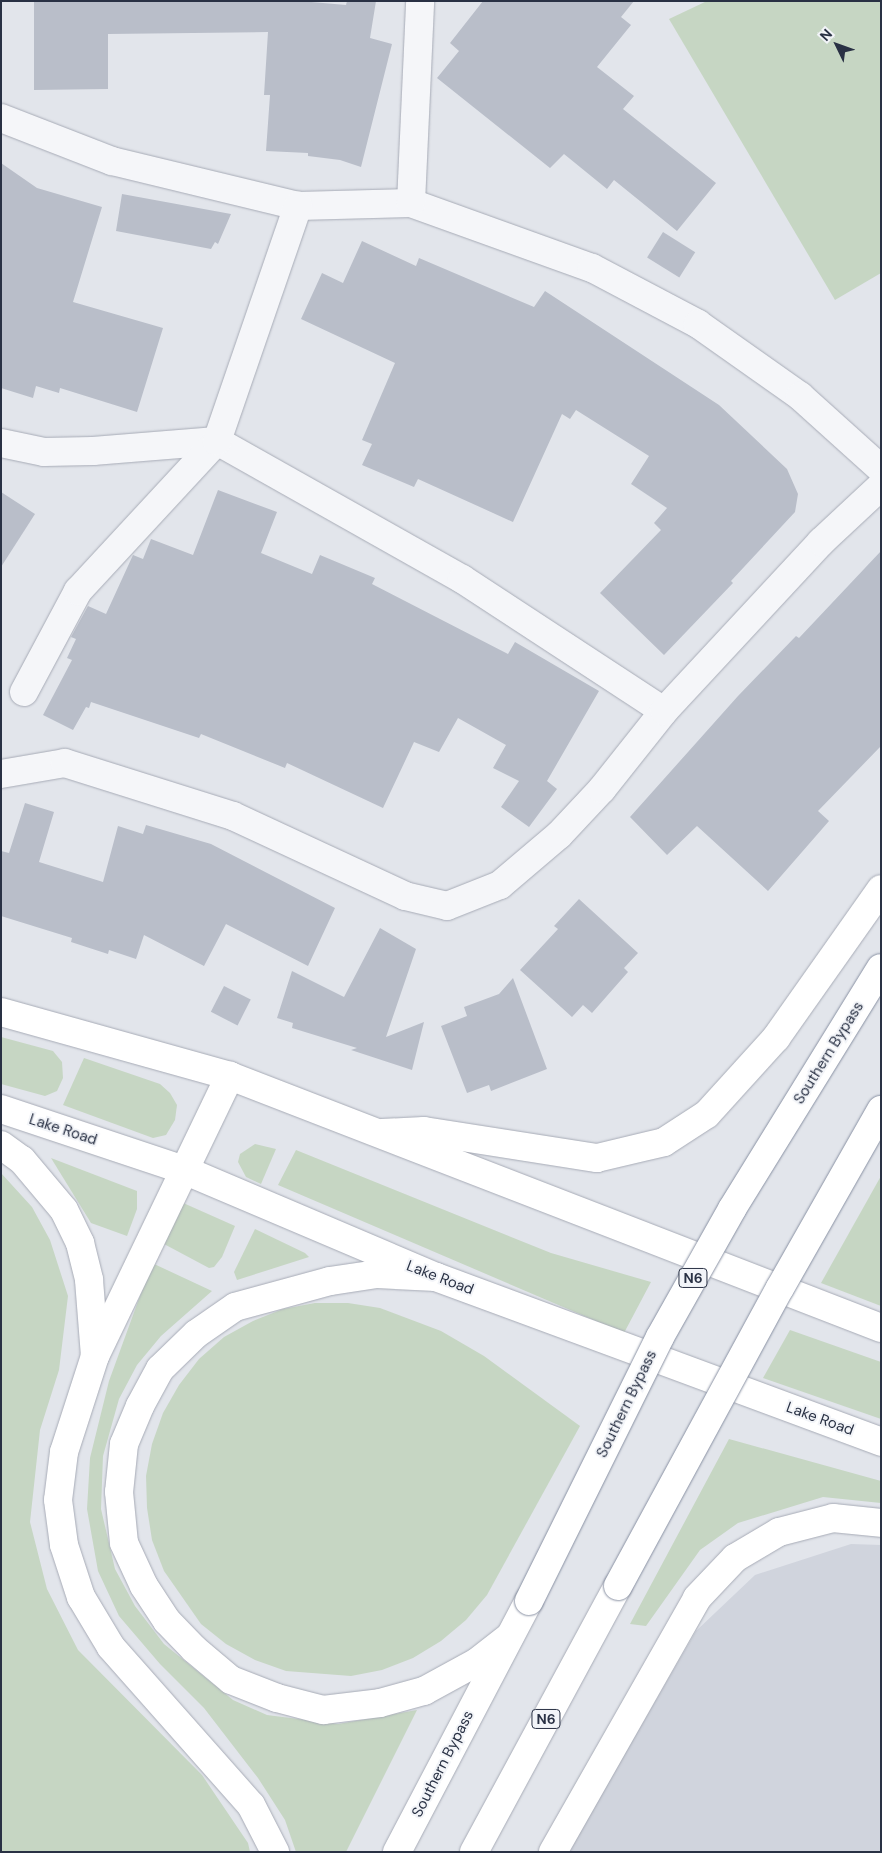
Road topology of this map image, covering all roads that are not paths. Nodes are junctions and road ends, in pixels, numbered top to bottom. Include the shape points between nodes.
1 (420, 1) edge
2 (1, 118) edge
3 (411, 204) junction
4 (298, 206) junction
5 (217, 441) junction
6 (1, 443) edge
7 (881, 469) edge
8 (881, 486) edge
9 (24, 692) dead end
10 (664, 711) junction
11 (1, 774) edge
12 (881, 889) edge
13 (881, 968) edge
14 (1, 1012) edge
15 (230, 1076) junction
16 (1, 1109) edge
17 (881, 1110) edge
18 (382, 1133) junction
19 (1, 1145) edge
20 (184, 1170) junction
21 (436, 1277) junction
22 (881, 1328) edge
23 (95, 1356) junction
24 (881, 1442) edge
25 (881, 1523) edge
26 (509, 1637) junction
27 (275, 1852) edge
28 (397, 1852) edge
29 (474, 1852) edge
30 (553, 1852) edge

1 - 3 street
2 - 4 street via 112,161
3 - 4 street
3 - 7 street via 592,268 698,324 800,396
4 - 5 street
5 - 6 street via 84,452 44,452
5 - 9 street via 78,591
5 - 10 street via 462,579
8 - 10 street via 821,542
10 - 11 street via 602,789 559,835 500,885 447,906 405,896 233,816 64,763
12 - 18 main road via 776,1038 707,1114 664,1142 597,1158 424,1131
13 - 26 main road, Southern Bypass / N6, bridge via 732,1210 660,1337
14 - 15 main road
15 - 18 main road
15 - 20 main road
16 - 20 main road, Lake Road
17 - 29 main road, N6, bridge via 780,1288
18 - 22 main road
19 - 23 main road via 22,1160 64,1210 80,1243 89,1280
20 - 21 main road, Lake Road
20 - 23 main road
21 - 24 main road, Lake Road
21 - 26 main road via 377,1274 330,1281 235,1307 196,1334 160,1369 124,1444 119,1492 124,1543 144,1586 167,1621 194,1649 231,1680 277,1698 323,1710 380,1703 424,1691 477,1662
23 - 27 main road via 64,1452 58,1500 64,1545 81,1597 110,1647 250,1805
25 - 30 main road via 833,1518 779,1532 735,1558 697,1598
26 - 28 main road, Southern Bypass / N6

